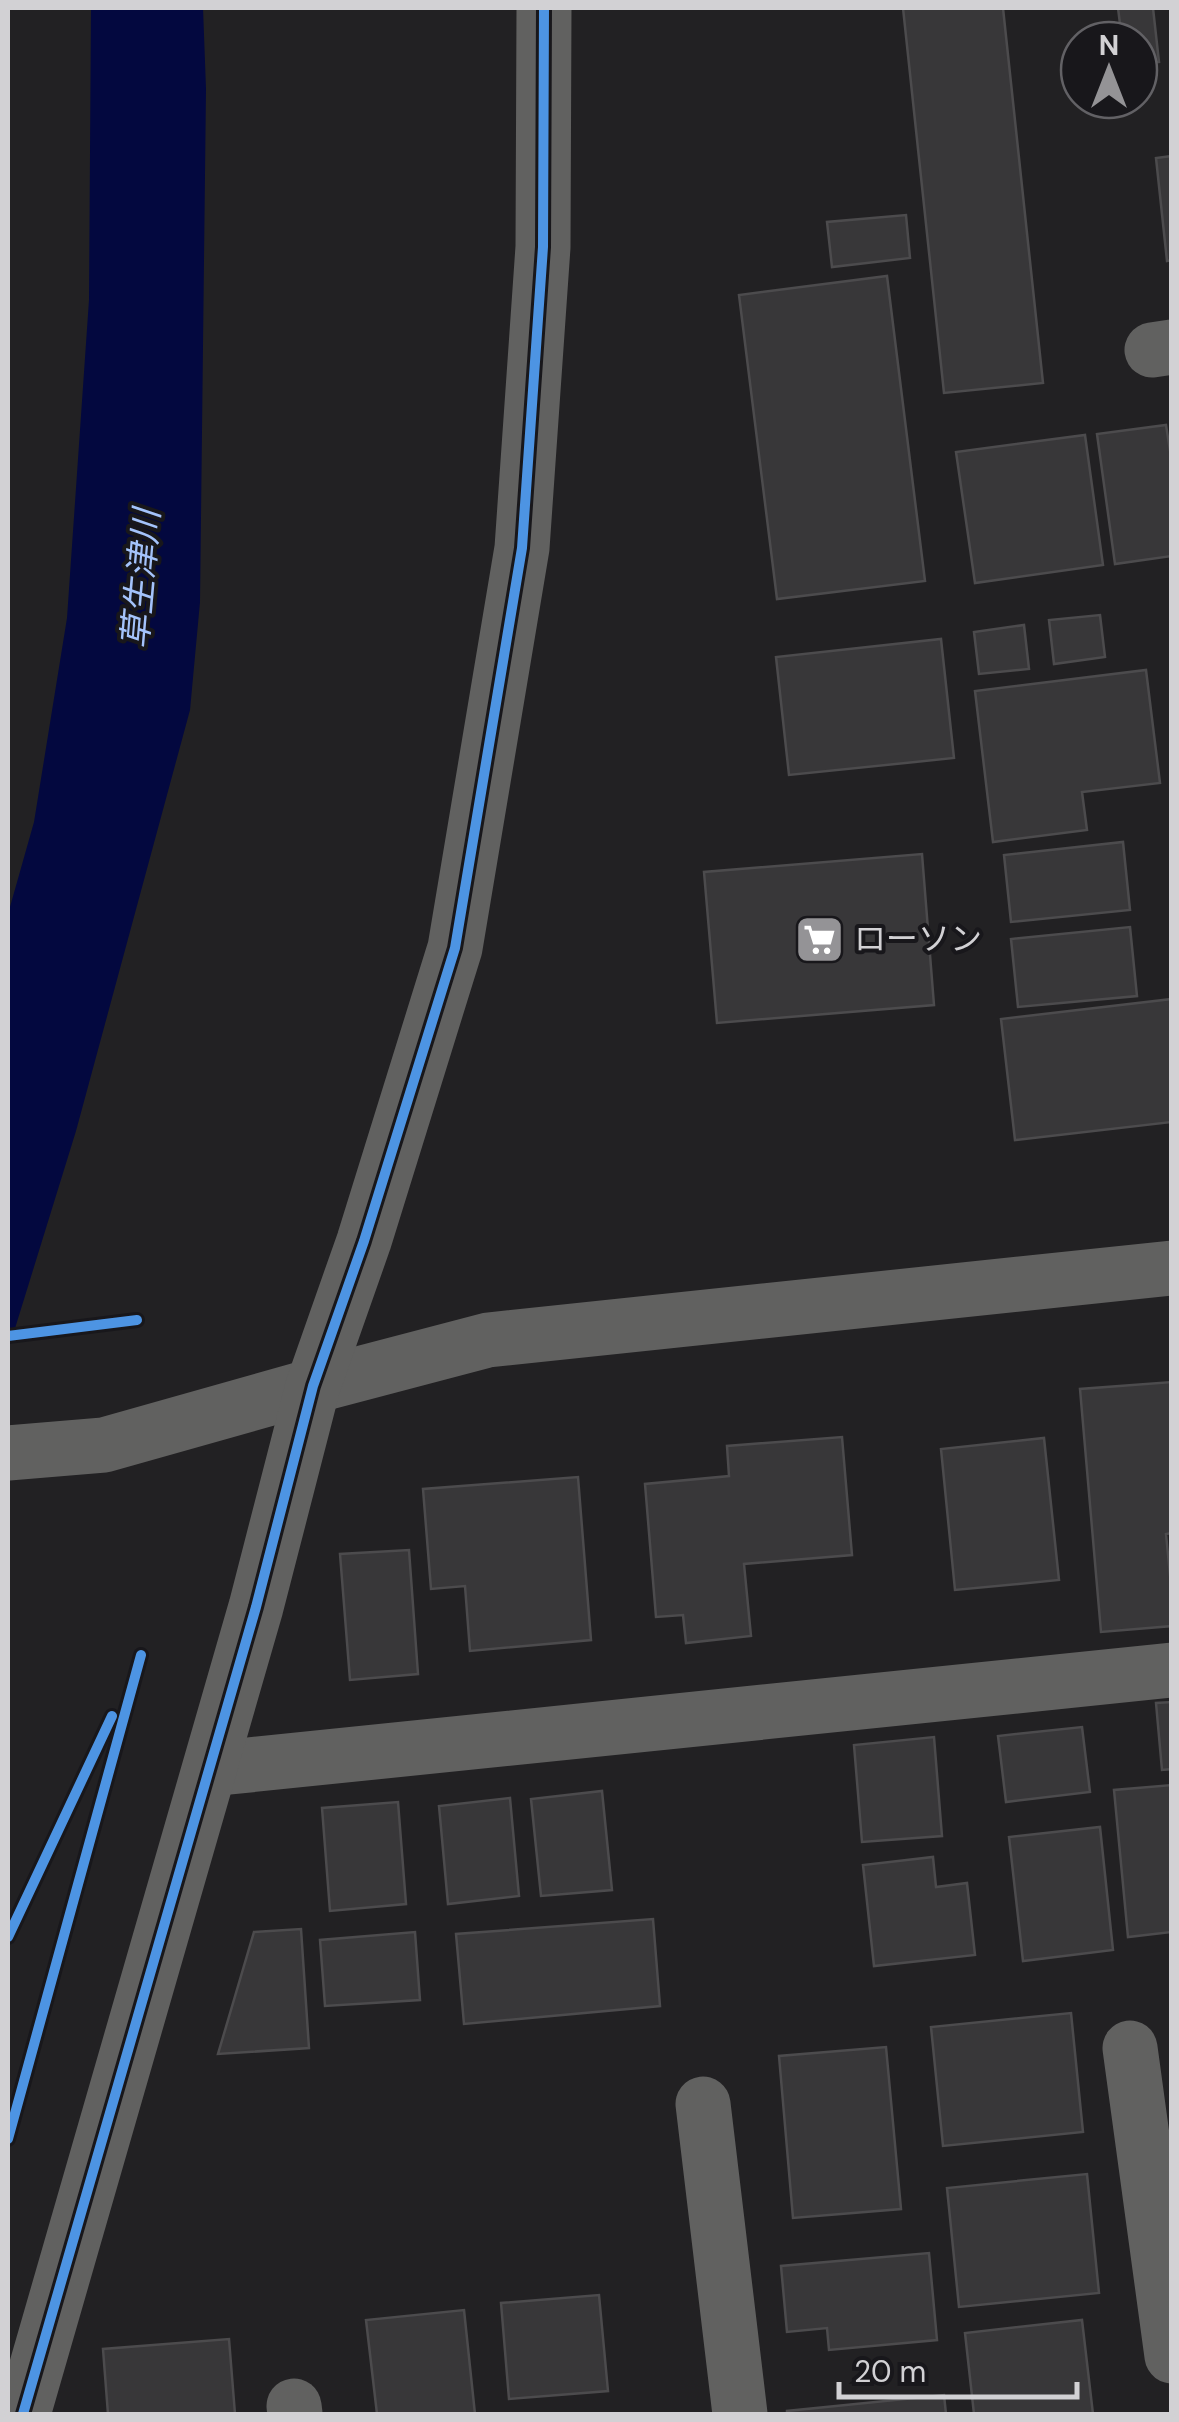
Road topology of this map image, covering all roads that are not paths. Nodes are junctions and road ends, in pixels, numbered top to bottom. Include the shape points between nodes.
1 (544, 8) edge
2 (1172, 1268) edge
3 (313, 1386) junction
4 (8, 1453) edge
5 (1172, 1670) edge
6 (210, 1769) junction
7 (1130, 2048) dead end
8 (703, 2104) dead end
9 (1172, 2356) edge
10 (23, 2414) edge
11 (740, 2414) edge

1 - 3 street via 543,248 522,548 454,948
2 - 3 street via 488,1340
3 - 4 street via 104,1444
3 - 6 street
5 - 6 street
6 - 10 street
7 - 9 street
8 - 11 street

